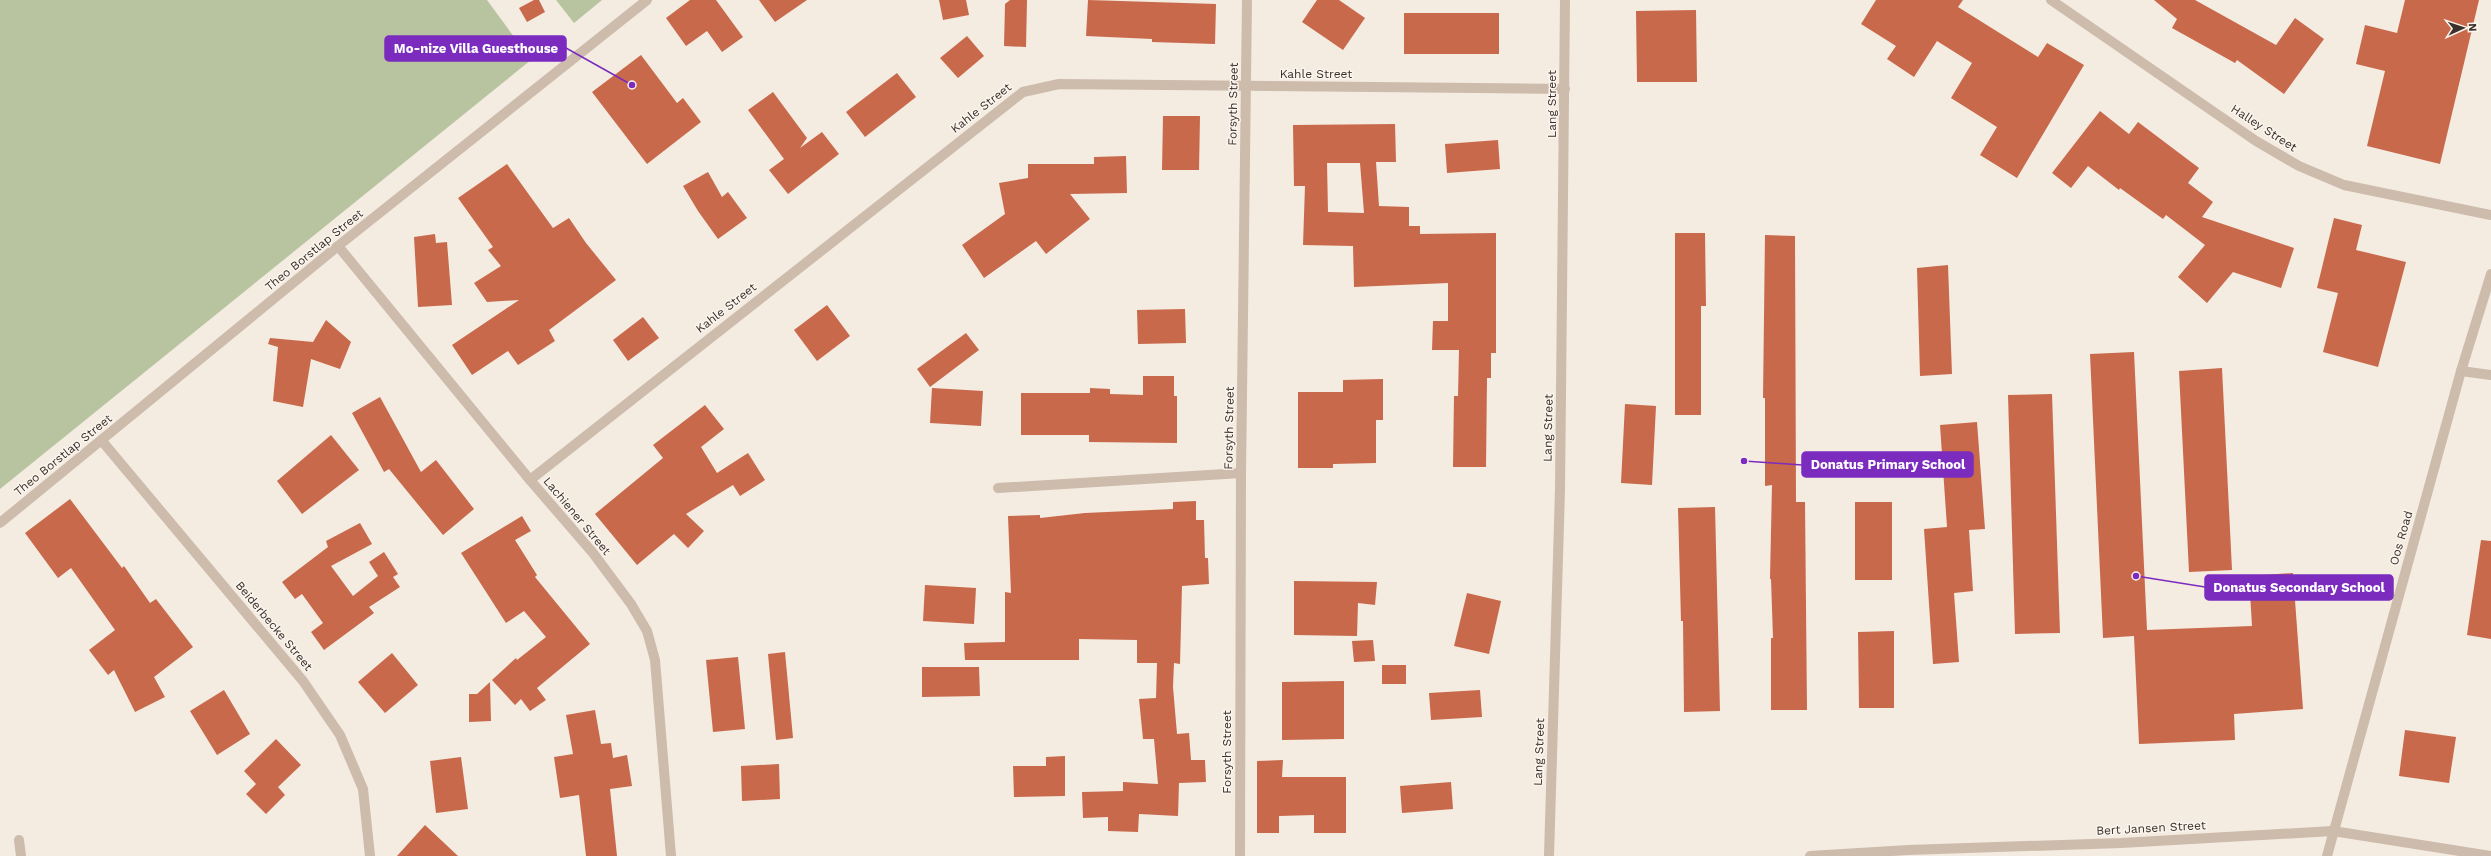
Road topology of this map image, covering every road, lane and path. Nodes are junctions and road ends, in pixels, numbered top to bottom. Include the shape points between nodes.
1 (647, 0) edge
2 (1247, 0) edge
3 (1565, 0) edge
4 (2051, 0) edge
5 (1246, 86) junction
6 (1565, 88) junction
7 (2491, 215) edge
8 (338, 246) junction
9 (2491, 274) edge
10 (2461, 371) junction
11 (2491, 375) edge
12 (102, 441) junction
13 (1241, 473) junction
14 (530, 480) junction
15 (998, 488) dead end
16 (0, 523) edge
17 (2333, 831) junction
18 (19, 840) dead end
19 (1908, 853) edge
20 (21, 856) edge
21 (370, 856) edge
22 (671, 856) edge
23 (1240, 856) edge
24 (1549, 856) edge
25 (1810, 856) edge
26 (2328, 856) edge
27 (2491, 856) edge

1 - 8 street, Theo Borstlap Street
2 - 5 street, Forsyth Street
3 - 6 street, Lang Street
4 - 7 street, Halley Street via 2256,141 2299,166 2344,185
5 - 6 street, Kahle Street
5 - 13 street, Forsyth Street
5 - 14 street, Kahle Street via 1059,84 1023,92
6 - 24 street, Lang Street via 1560,490
8 - 12 street, Theo Borstlap Street
8 - 14 street, Lachiener Street
9 - 10 street, Oos Road
10 - 11 street
10 - 17 street, Oos Road
12 - 16 street, Theo Borstlap Street
12 - 21 street, Beiderbecke Street via 303,681 340,735 363,789
13 - 15 street
13 - 23 street, Forsyth Street
14 - 22 street, Lachiener Street via 593,553 632,604 647,631 655,660
17 - 19 street, Bert Jansen Street
17 - 26 street, Oos Road
17 - 27 street, Bert Jansen Street
18 - 20 street
19 - 25 street, Bert Jansen Street

